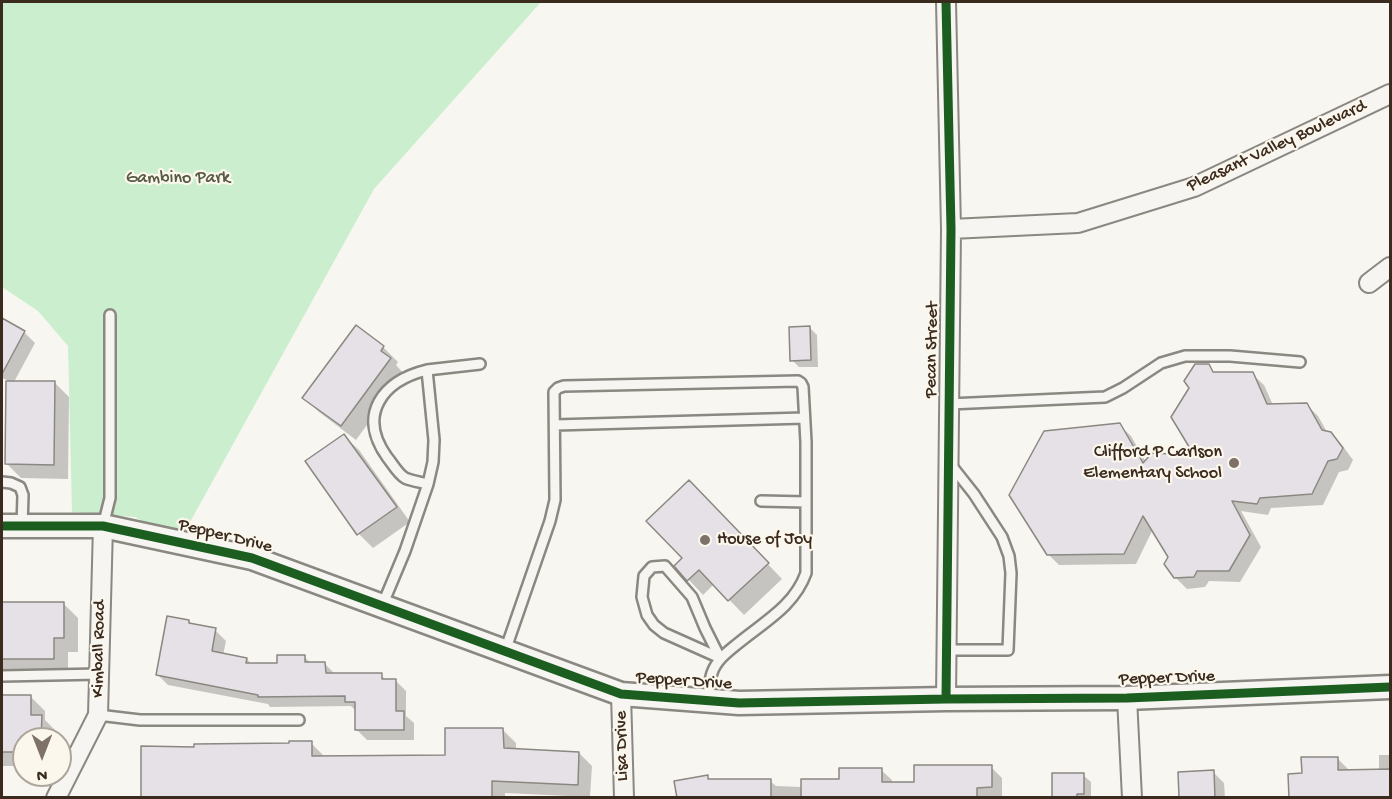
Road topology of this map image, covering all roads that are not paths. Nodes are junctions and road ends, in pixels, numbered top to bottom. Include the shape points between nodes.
1 (946, 2) edge
2 (1390, 94) edge
3 (951, 230) junction
4 (1390, 267) edge
5 (1369, 283) dead end
6 (110, 315) dead end
7 (1300, 362) dead end
8 (480, 364) dead end
9 (427, 370) junction
10 (949, 404) junction
11 (804, 418) junction
12 (555, 425) junction
13 (948, 462) junction
14 (2, 482) edge
15 (428, 484) junction
16 (761, 501) dead end
17 (806, 502) junction
18 (12, 526) edge
19 (103, 526) junction
20 (382, 606) junction
21 (946, 650) junction
22 (505, 651) junction
23 (720, 658) junction
24 (100, 674) junction
25 (2, 675) edge
26 (1390, 687) edge
27 (621, 694) junction
28 (1127, 698) junction
29 (946, 699) junction
30 (708, 701) junction
31 (98, 714) junction
32 (299, 720) dead end
33 (56, 798) edge
34 (624, 798) edge
35 (1132, 798) edge

1 - 3 street, Pecan Street
2 - 3 street, Pleasant Valley Boulevard via 1194,187 1078,223
3 - 10 street, Pecan Street
4 - 5 street
6 - 19 lane via 110,498
7 - 10 lane via 1185,356 1161,363 1105,397
8 - 9 lane
9 - 15 lane via 434,440
9 - 15 lane via 398,381 386,392 373,420 382,450 403,477
10 - 13 street, Pecan Street
11 - 12 lane
11 - 12 lane via 803,387 798,381 564,386 554,392
11 - 17 lane
12 - 22 lane via 555,500
13 - 21 street, Pecan Street
13 - 21 lane via 1002,537 1011,573 1008,650
14 - 18 lane via 20,487 23,495
15 - 20 lane
16 - 17 lane
17 - 23 lane via 806,573 802,585 773,618
18 - 19 street, Pepper Drive
19 - 20 street, Pepper Drive via 252,558
19 - 24 street, Kimball Road
20 - 22 street, Pepper Drive
21 - 29 street, Pecan Street
22 - 27 street, Pepper Drive
23 - 23 lane via 692,597 665,566 652,567 644,576 642,597 654,625
23 - 30 lane via 711,674
24 - 25 lane
24 - 31 street, Kimball Road
26 - 28 street, Pepper Drive
27 - 30 street, Pepper Drive
27 - 34 street, Lisa Drive
28 - 29 street, Pepper Drive
28 - 35 street
29 - 30 street, Pepper Drive
31 - 32 lane via 140,720
31 - 33 street, Kimball Road

